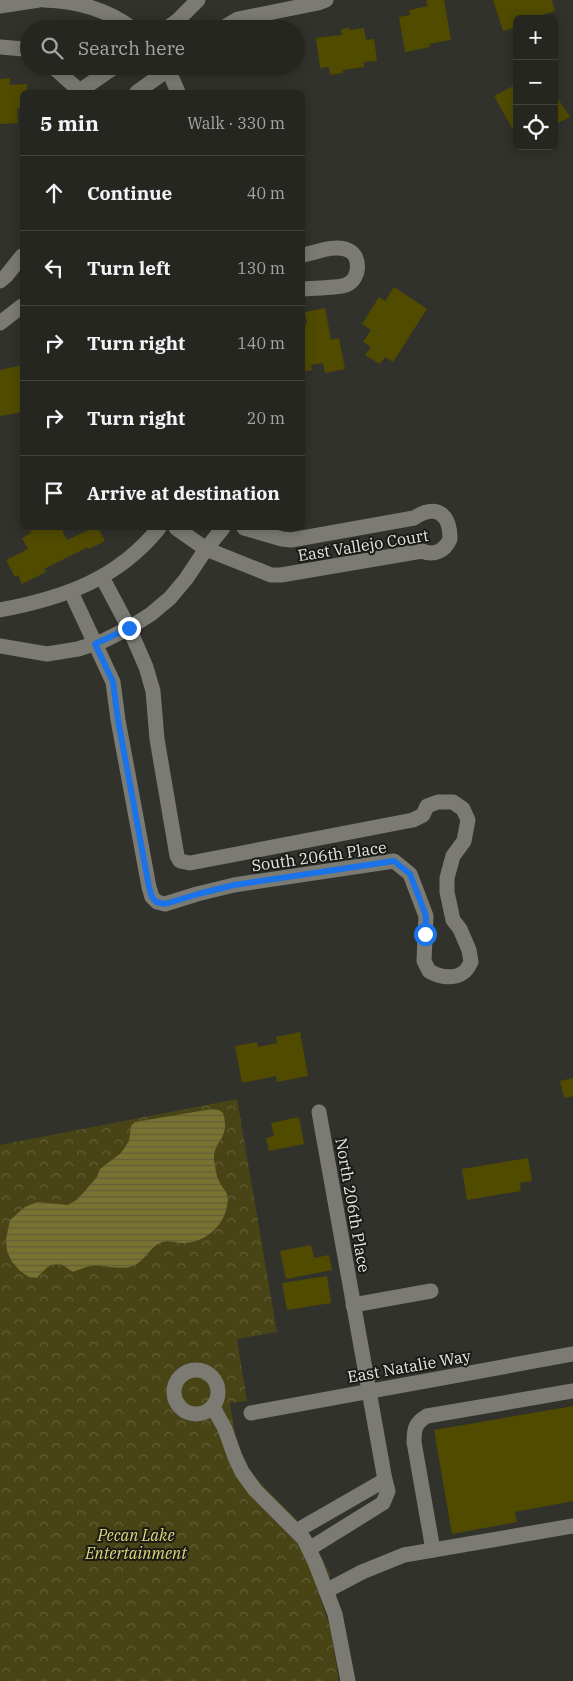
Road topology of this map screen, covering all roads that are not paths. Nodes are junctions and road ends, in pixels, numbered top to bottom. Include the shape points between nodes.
1 (39, 0) edge
2 (44, 0) edge
3 (198, 0) edge
4 (326, 0) edge
5 (0, 6) edge
6 (118, 20) edge
7 (178, 20) edge
8 (235, 20) edge
9 (0, 47) edge
10 (20, 49) edge
11 (62, 75) edge
12 (104, 75) edge
13 (160, 75) edge
14 (172, 75) edge
15 (78, 90) edge
16 (83, 90) edge
17 (141, 90) edge
18 (177, 90) edge
19 (305, 254) edge
20 (20, 258) edge
21 (0, 281) edge
22 (305, 289) edge
23 (20, 307) edge
24 (0, 322) edge
25 (157, 530) edge
26 (179, 530) edge
27 (221, 530) edge
28 (251, 530) edge
29 (206, 549) junction
30 (102, 577) junction
31 (71, 592) junction
32 (0, 610) edge
33 (129, 628) junction
34 (95, 644) junction
35 (0, 646) edge
36 (319, 1112) dead end
37 (431, 1291) dead end
38 (353, 1305) junction
39 (573, 1354) edge
40 (573, 1390) edge
41 (369, 1391) junction
42 (213, 1407) dead end
43 (251, 1413) dead end
44 (385, 1480) junction
45 (344, 1503) junction
46 (355, 1520) junction
47 (573, 1526) edge
48 (298, 1530) junction
49 (309, 1549) junction
50 (432, 1550) junction
51 (326, 1591) junction
52 (348, 1681) edge

1 - 5 street
2 - 6 street via 87,6
3 - 7 street
4 - 8 street
9 - 10 street
11 - 15 street
12 - 16 street
13 - 17 street
14 - 18 street
19 - 22 street via 326,249 346,249 353,253 358,269 354,280 345,286
20 - 21 street
23 - 24 street
25 - 30 street via 135,553
26 - 29 street, East Vallejo Court
27 - 29 street
28 - 29 street, East Vallejo Court via 290,540 414,518 433,511 443,515 450,539 435,553 422,552 280,576
29 - 33 street via 170,598
30 - 31 street
30 - 33 street
31 - 32 street
31 - 34 street
33 - 34 street
33 - 34 street, South 206th Place via 153,692 157,738 180,861 190,863 413,820 423,815 427,806 453,802 463,809 468,820 464,841 453,856 447,878 453,920 460,929 471,962 465,972 443,977 429,971 424,961 426,916 410,874 394,861 234,885 165,904 156,902 149,887 113,682
34 - 35 street via 47,654
36 - 38 street, North 206th Place
37 - 38 street
38 - 41 street
39 - 41 street, East Natalie Way
40 - 50 street via 427,1416 418,1422 414,1442
41 - 43 street, East Natalie Way
41 - 44 street
42 - 48 street via 242,1472
44 - 45 street
44 - 46 street via 388,1491 383,1502
45 - 46 street
45 - 48 street
46 - 49 street
47 - 50 street
48 - 49 street
49 - 51 street
50 - 51 street via 404,1555
51 - 52 street via 335,1614

